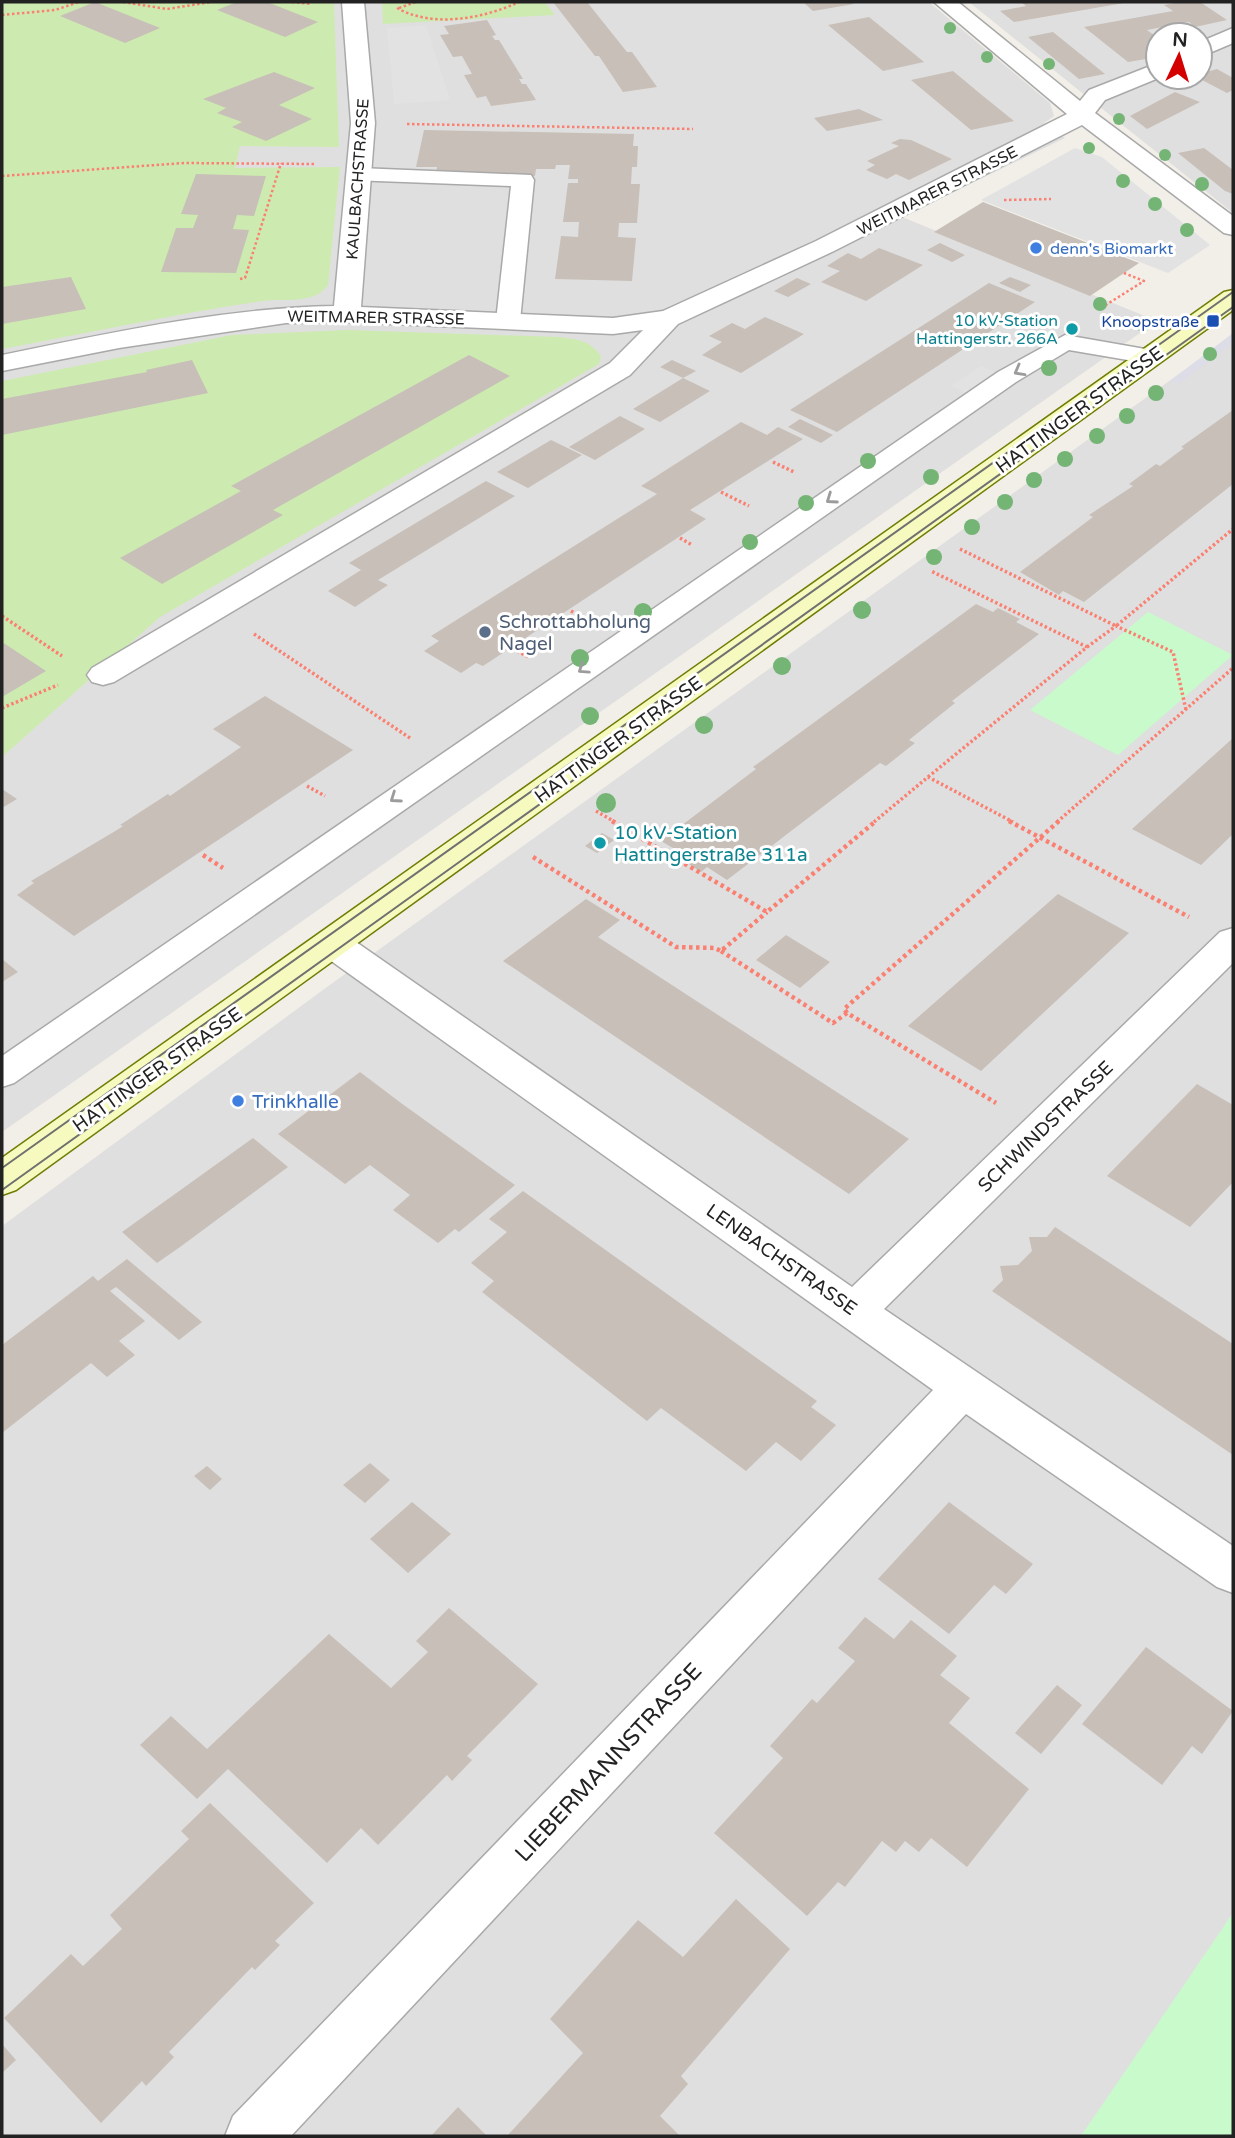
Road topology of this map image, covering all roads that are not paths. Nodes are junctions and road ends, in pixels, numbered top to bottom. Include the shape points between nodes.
1 (944, 2) edge
2 (354, 6) edge
3 (1233, 35) edge
4 (1214, 44) edge
5 (1144, 76) edge
6 (1082, 114) junction
7 (359, 170) junction
8 (1233, 228) edge
9 (1233, 298) edge
10 (347, 314) junction
11 (669, 318) junction
12 (508, 321) junction
13 (1151, 357) junction
14 (2, 363) edge
15 (103, 675) road end
16 (1233, 941) edge
17 (333, 944) junction
18 (2, 1074) edge
19 (2, 1179) edge
20 (856, 1310) junction
21 (963, 1388) junction
22 (1233, 1572) edge
23 (253, 2136) edge

1 - 6 street
2 - 7 street, KAULBACHSTRASSE via 363,123
3 - 4 street
5 - 6 street, WEITMARER STRASSE via 1097,95
6 - 8 street
6 - 11 street, WEITMARER STRASSE via 836,241
7 - 10 street, KAULBACHSTRASSE
7 - 12 lane via 523,180
9 - 13 main road, HATTINGER STRASSE
10 - 12 street, WEITMARER STRASSE
10 - 14 street, WEITMARER STRASSE via 228,322
11 - 12 street, WEITMARER STRASSE via 613,326
11 - 15 street, WEITMARER STRASSE via 620,369
13 - 17 main road, HATTINGER STRASSE
13 -> 18 lane via 1065,342 1007,377
16 - 20 street, SCHWINDSTRASSE
17 - 19 main road, HATTINGER STRASSE
17 - 20 street, LENBACHSTRASSE
20 - 21 street, LENBACHSTRASSE
21 - 22 street, LENBACHSTRASSE
21 - 23 street, LIEBERMANNSTRASSE

